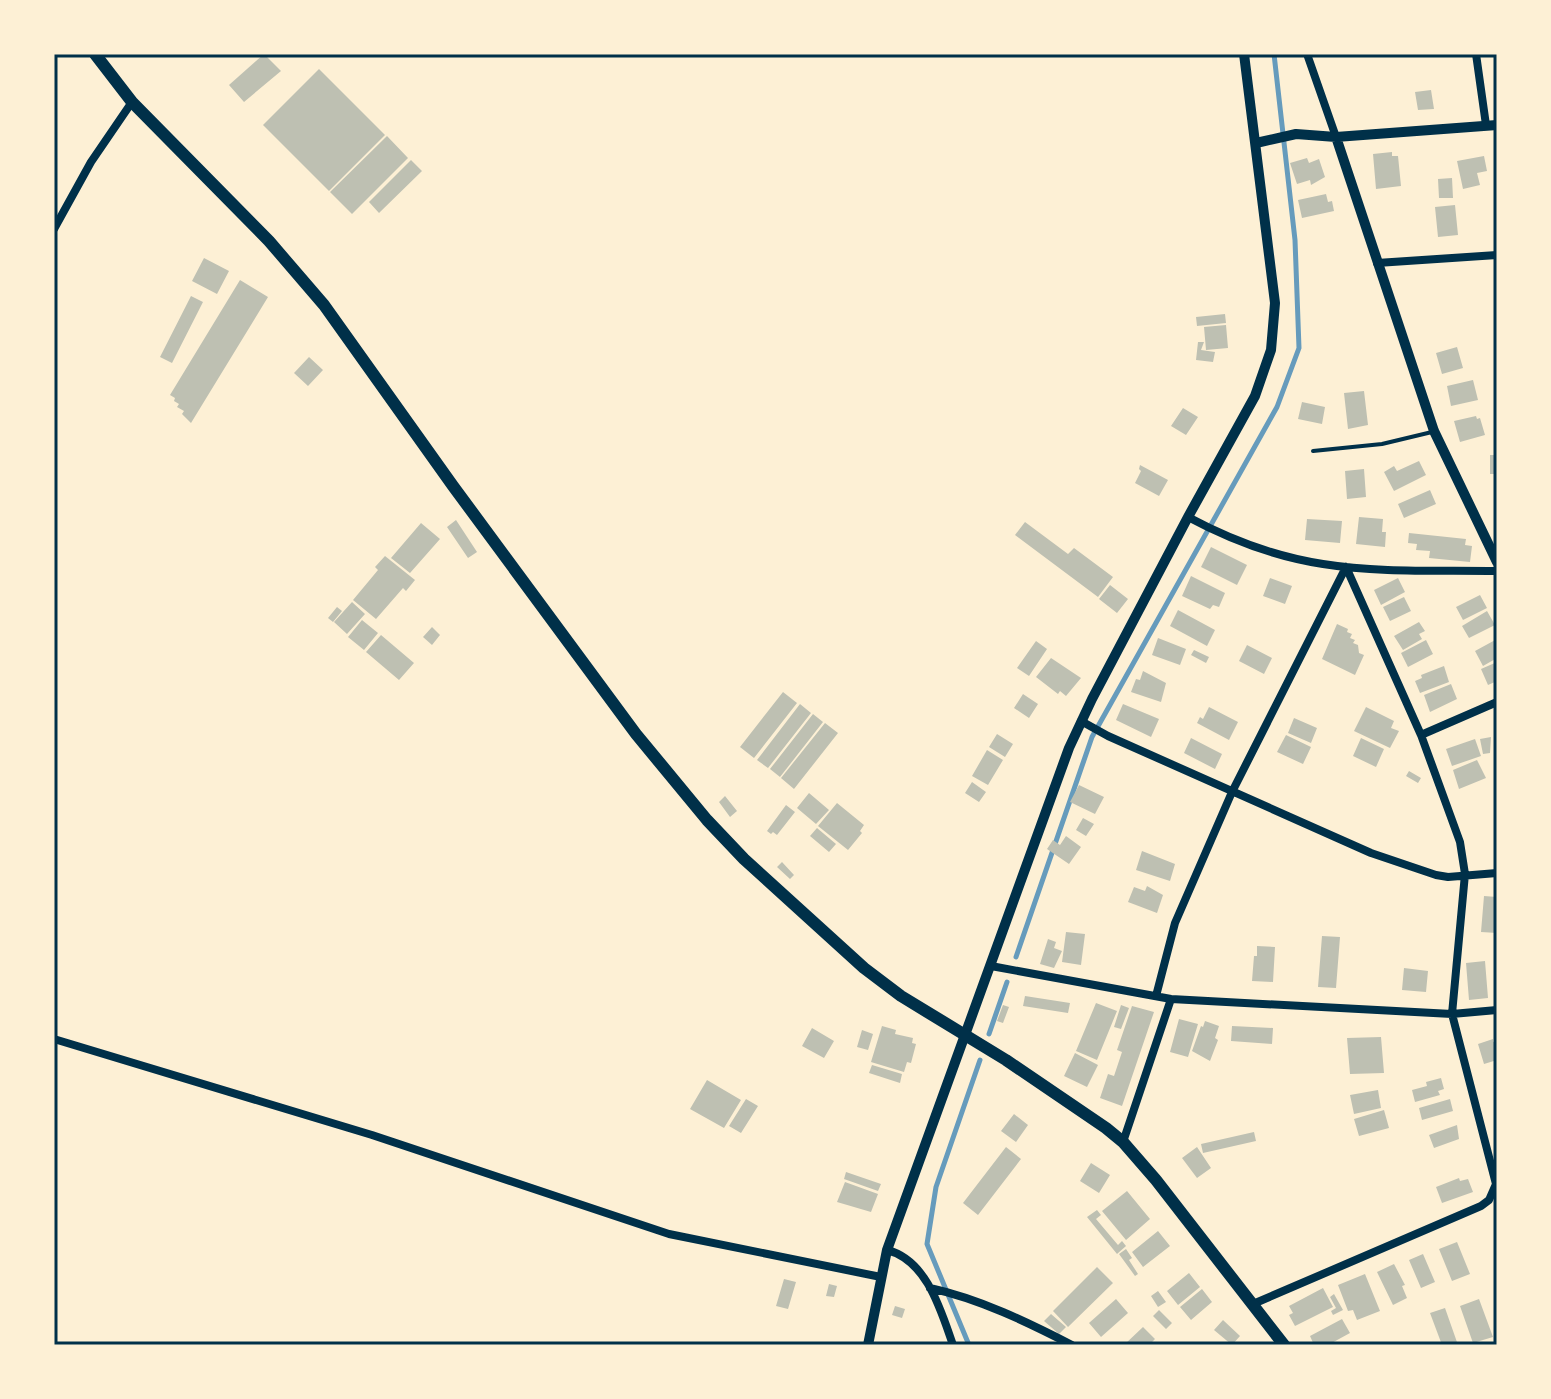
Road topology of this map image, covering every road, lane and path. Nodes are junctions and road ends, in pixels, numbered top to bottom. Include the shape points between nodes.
1 (95, 54) edge
2 (1244, 54) edge
3 (1307, 54) edge
4 (1476, 54) edge
5 (132, 102) junction
6 (1492, 125) edge
7 (1336, 137) junction
8 (1256, 143) junction
9 (54, 229) edge
10 (1497, 255) edge
11 (1377, 263) junction
12 (1434, 431) junction
13 (1313, 451) dead end
14 (1193, 519) junction
15 (1497, 562) edge
16 (1346, 567) junction
17 (1497, 571) edge
18 (1497, 702) edge
19 (1085, 723) junction
20 (1421, 735) junction
21 (1232, 792) junction
22 (1497, 873) edge
23 (1465, 874) junction
24 (991, 966) junction
25 (1156, 996) junction
26 (1171, 999) junction
27 (1497, 1010) edge
28 (1452, 1014) junction
29 (966, 1036) junction
30 (54, 1039) edge
31 (1123, 1142) junction
32 (887, 1250) junction
33 (881, 1277) junction
34 (930, 1288) junction
35 (1253, 1304) junction
36 (868, 1345) edge
37 (953, 1345) edge
38 (1072, 1345) edge
39 (1284, 1345) edge

1 - 5 main road
2 - 8 street
3 - 7 street
4 - 6 street
5 - 9 street
5 - 29 main road via 269,241 324,305 636,734 707,820 864,968
6 - 7 street
7 - 8 street via 1296,134
7 - 11 street
8 - 14 street via 1275,303 1271,350 1255,396
10 - 11 street
11 - 12 street
12 - 13 lane via 1382,444
12 - 15 street
14 - 16 street via 1302,561
14 - 19 street
16 - 17 street
16 - 20 street
16 - 21 street
18 - 20 street
19 - 21 street
19 - 24 street
20 - 23 street via 1460,842
21 - 23 street via 1399,863 1436,875
21 - 25 street via 1175,923
22 - 23 street
23 - 28 street
24 - 25 street
24 - 29 street
25 - 26 street
26 - 28 street
26 - 31 street
27 - 28 street
28 - 35 street via 1495,1177 1489,1200
29 - 31 main road
29 - 32 street
30 - 33 street via 372,1135 669,1234
31 - 35 main road
32 - 33 street
32 - 34 street via 909,1261
33 - 36 street
34 - 37 street
34 - 38 street via 969,1299
35 - 39 main road

